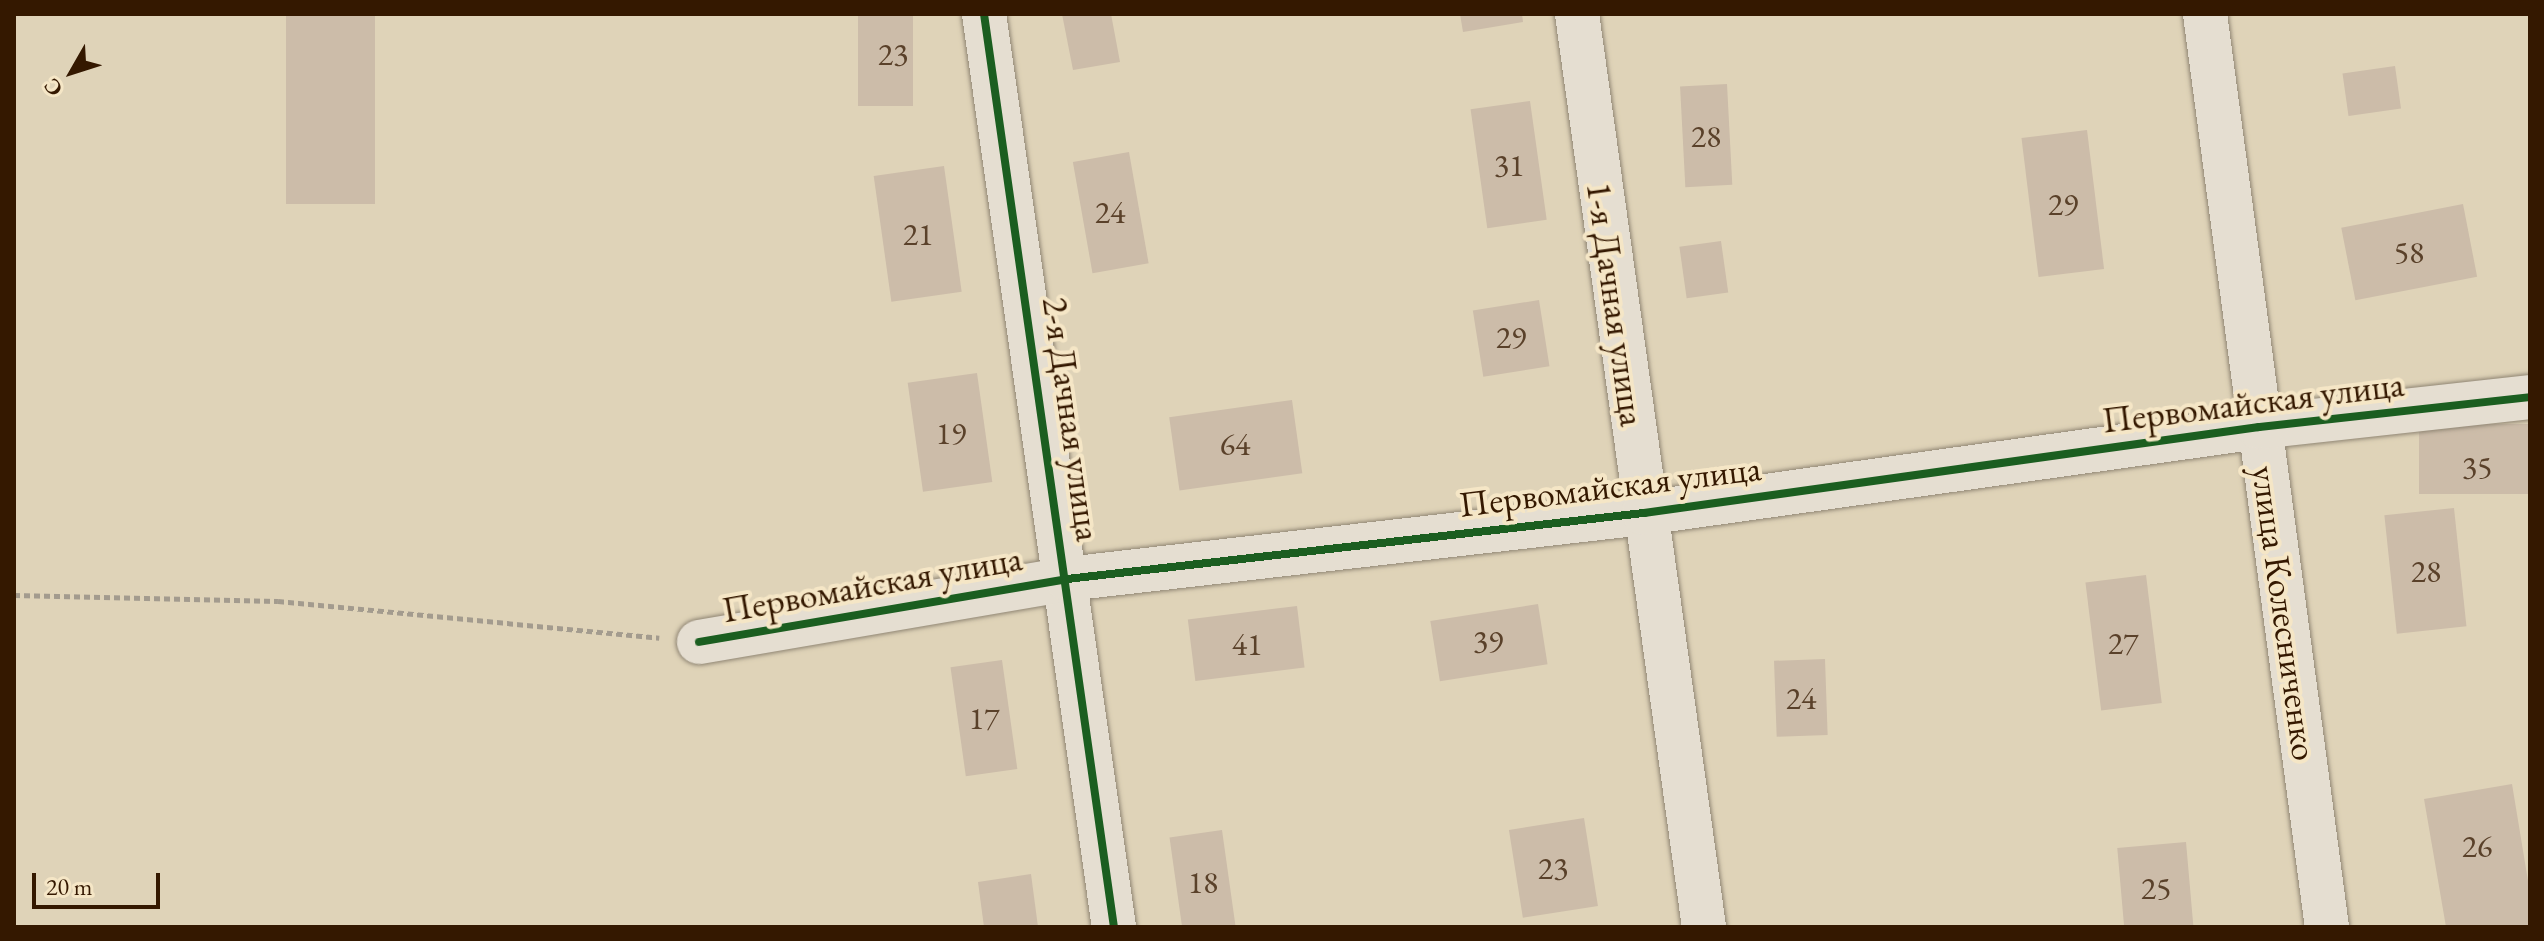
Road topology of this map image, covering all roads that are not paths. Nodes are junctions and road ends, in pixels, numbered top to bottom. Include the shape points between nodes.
1 (984, 14) edge
2 (1577, 14) edge
3 (2205, 14) edge
4 (2530, 397) edge
5 (2259, 427) junction
6 (1644, 513) junction
7 (1067, 579) junction
8 (699, 642) road end
9 (1114, 927) edge
10 (1704, 927) edge
11 (2327, 927) edge

1 - 7 street, 2-я Дачная улица
2 - 6 street, 1-я Дачная улица
3 - 5 street, улица Колесниченко
4 - 5 street, Первомайская улица
5 - 6 street, Первомайская улица
5 - 11 street, улица Колесниченко
6 - 7 street, Первомайская улица
6 - 10 street, 1-я Дачная улица
7 - 8 street, Первомайская улица
7 - 9 street, 2-я Дачная улица

